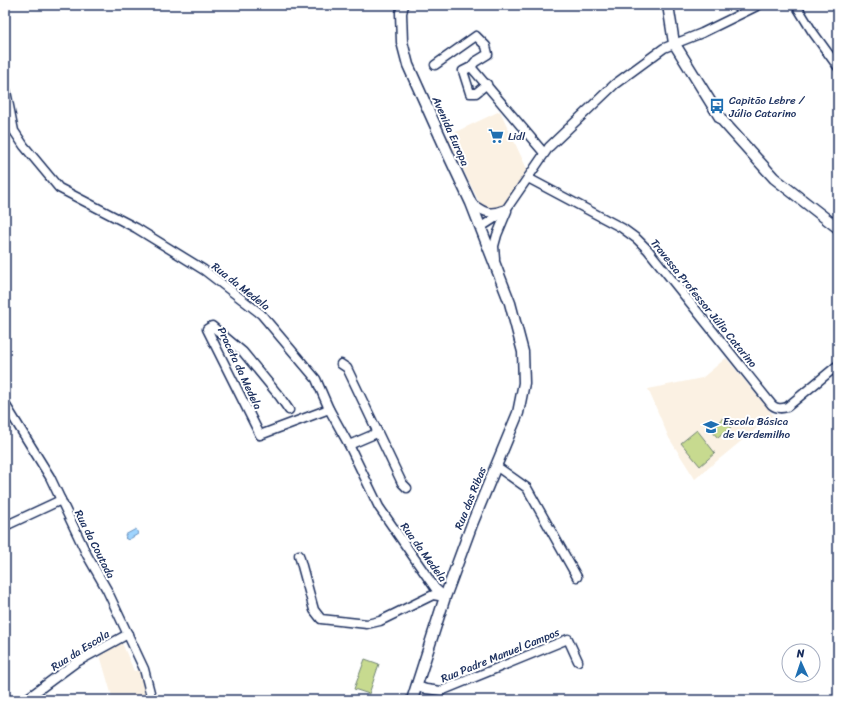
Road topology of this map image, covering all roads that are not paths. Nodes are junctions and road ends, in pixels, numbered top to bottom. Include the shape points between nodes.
1 (403, 5) edge
2 (668, 5) edge
3 (759, 5) edge
4 (796, 5) edge
5 (674, 43) junction
6 (435, 65) dead end
7 (471, 67) junction
8 (838, 67) edge
9 (487, 84) junction
10 (5, 86) edge
11 (544, 153) junction
12 (528, 178) junction
13 (471, 203) junction
14 (509, 207) junction
15 (500, 225) junction
16 (481, 227) junction
17 (838, 228) edge
18 (495, 264) junction
19 (232, 343) junction
20 (220, 354) junction
21 (342, 364) dead end
22 (838, 365) edge
23 (5, 404) edge
24 (329, 409) junction
25 (288, 410) dead end
26 (377, 433) junction
27 (349, 445) junction
28 (496, 466) junction
29 (406, 488) dead end
30 (61, 500) junction
31 (5, 526) edge
32 (299, 556) dead end
33 (577, 577) dead end
34 (445, 596) junction
35 (128, 634) junction
36 (578, 661) dead end
37 (417, 686) junction
38 (25, 700) edge
39 (152, 700) edge
40 (412, 700) edge

1 - 13 main road, Avenida Europa via 402,42 408,65
2 - 5 main road
3 - 5 street via 702,33
4 - 8 street
5 - 11 street via 615,84
5 - 17 main road via 721,119 774,178
6 - 7 street via 476,36 486,46 488,54
7 - 9 street
7 - 9 street via 463,71 470,93
9 - 11 street
10 - 24 street, Rua da Medela via 14,131 59,188 136,228 204,270 261,314 316,379
11 - 12 street
12 - 14 street
12 - 22 street, Travessa Professor Júlio Catarino via 622,228 637,239 776,408 787,407
13 - 14 street via 481,210 492,213
13 - 16 main road, Avenida Europa
14 - 15 street
14 - 16 street
15 - 16 street
15 - 18 street via 494,246
16 - 18 main road, Avenida Europa
18 - 28 main road, Rua das Ribas via 510,303 523,352 524,383 518,413
19 - 20 street via 224,347
19 - 20 street, Praceta da Medela via 212,326 207,329
19 - 25 street, Praceta da Medela via 244,352
20 - 24 street, Praceta da Medela via 260,435
21 - 26 street via 347,368
23 - 30 street, Rua da Coutada via 50,477
24 - 27 street, Rua da Medela
26 - 27 street
26 - 29 street
27 - 34 street, Rua da Medela via 380,507 435,588
28 - 33 street via 527,488
28 - 34 main road, Rua das Ribas
30 - 31 street
30 - 35 street, Rua da Coutada
32 - 34 street via 314,610 321,618 367,624 380,621 433,595
34 - 37 main road, Rua das Ribas
35 - 38 street, Rua da Escola via 75,663
35 - 39 street, Rua da Coutada via 144,669
36 - 37 street, Rua Padre Manuel Campos via 568,639 441,691
37 - 40 main road, Rua das Ribas

